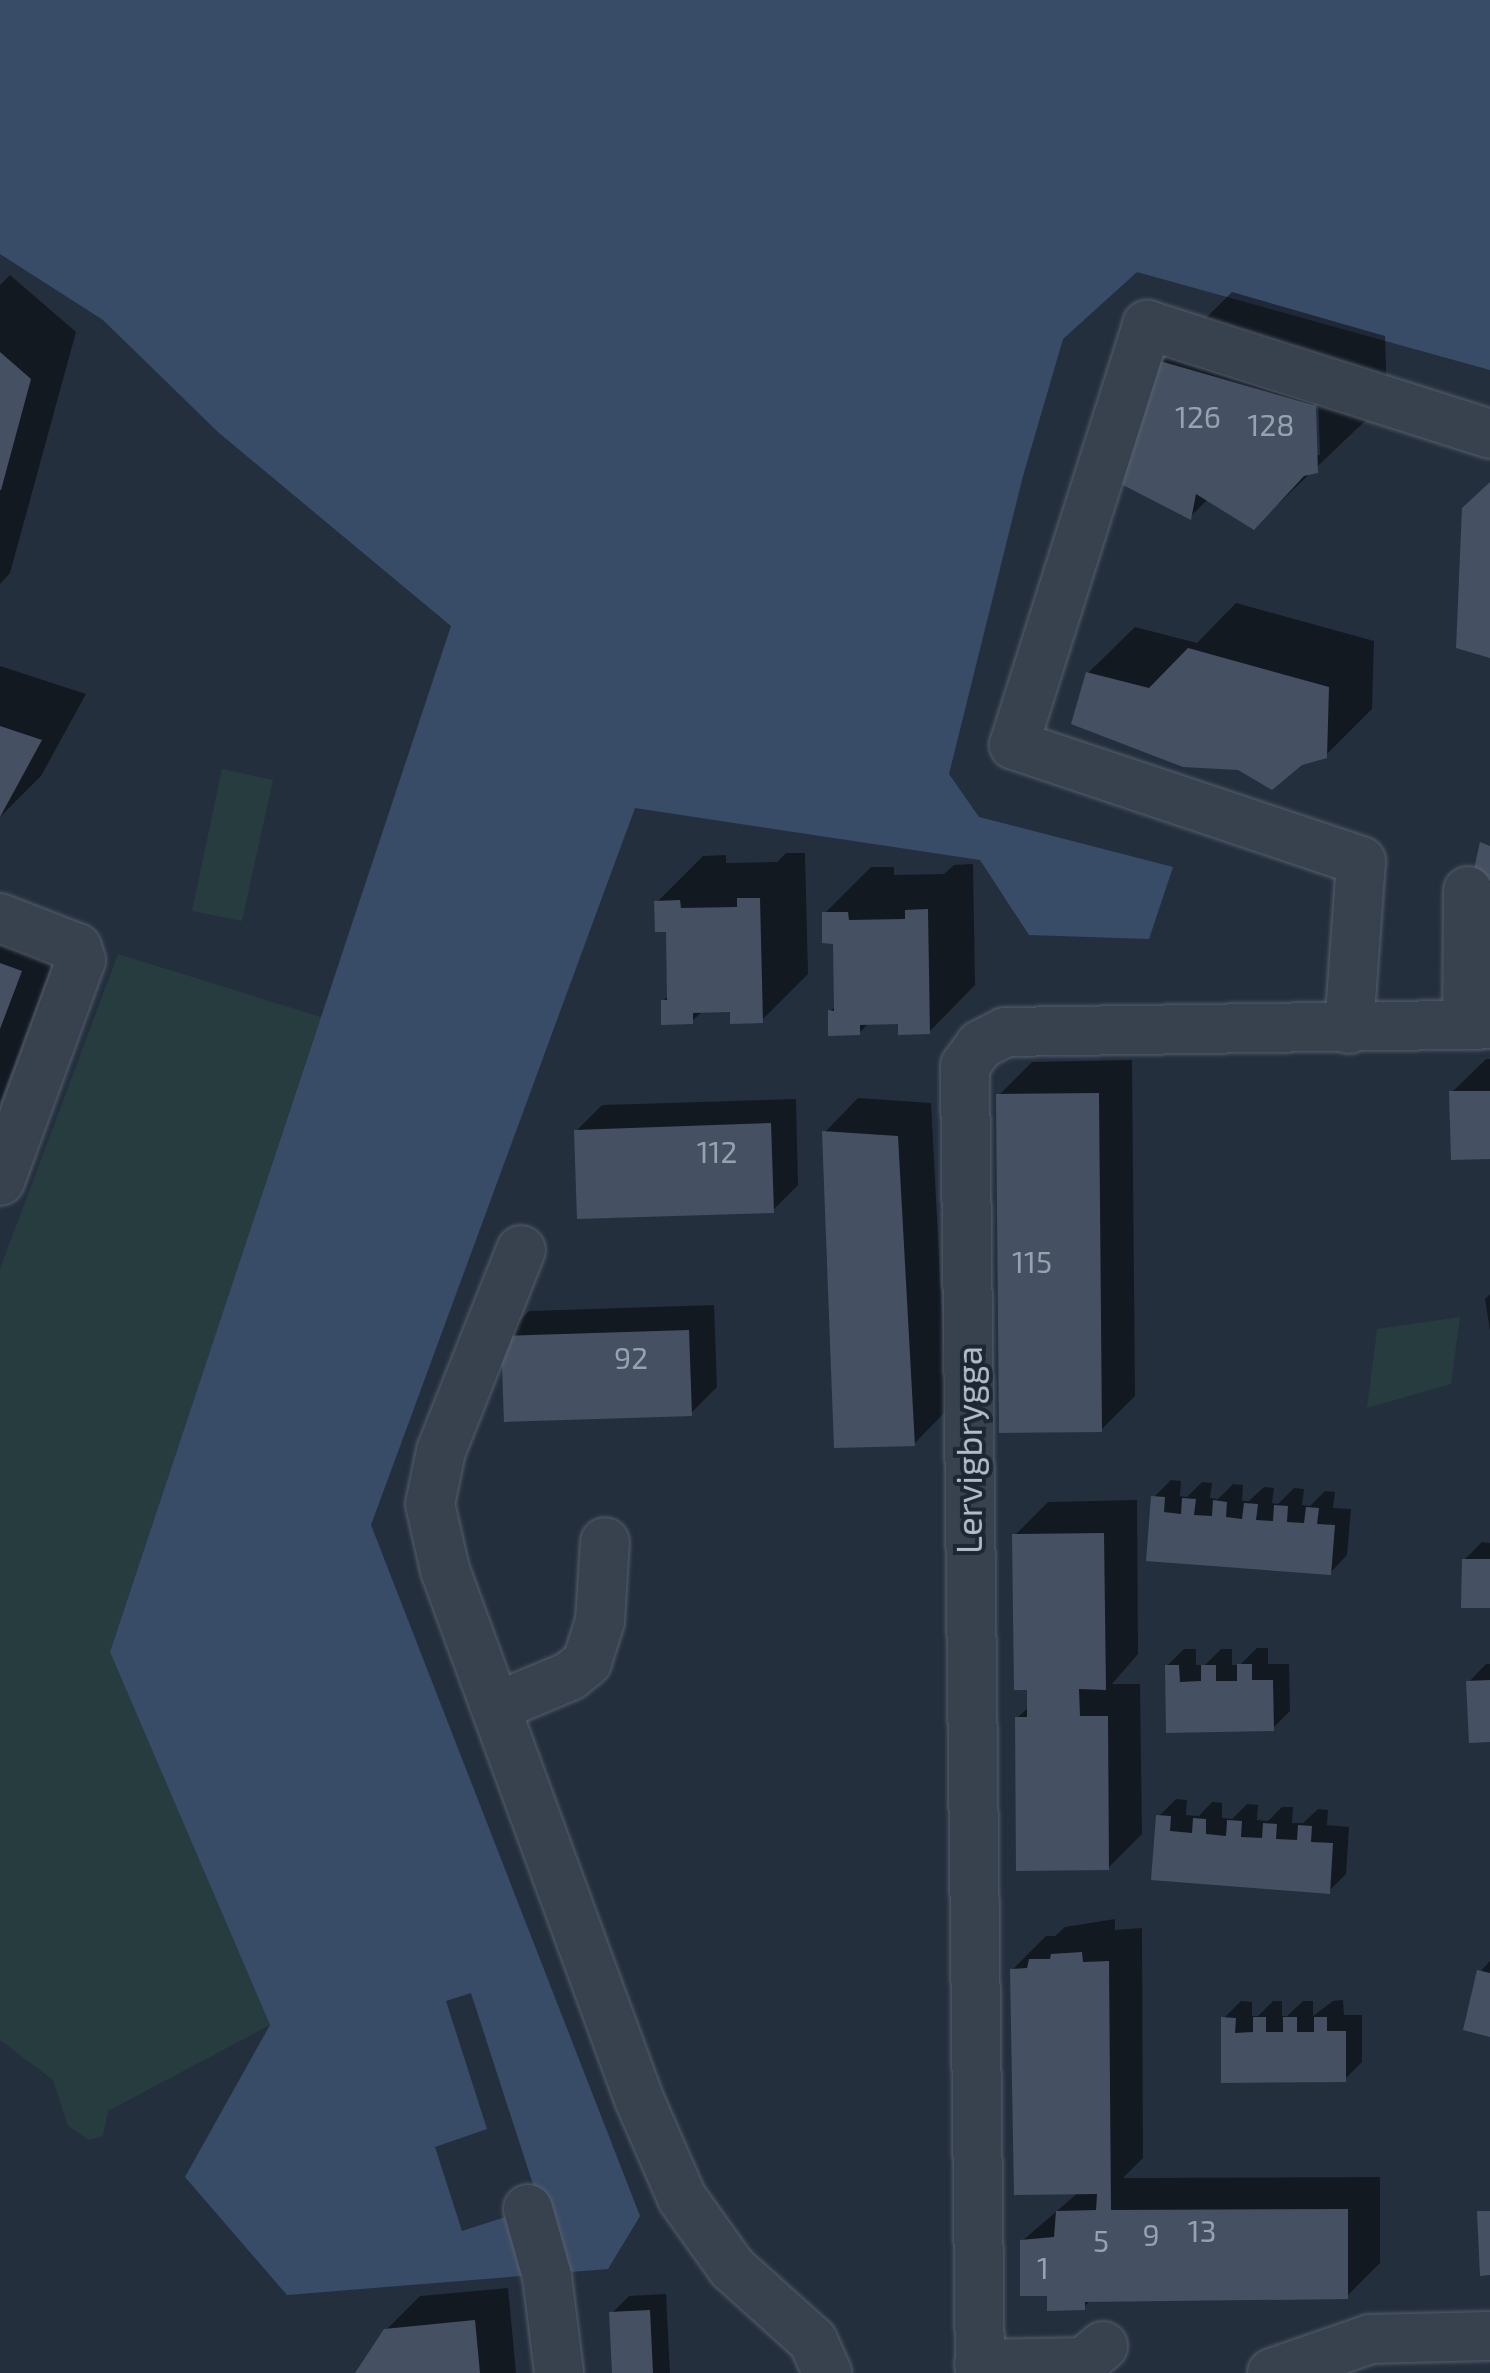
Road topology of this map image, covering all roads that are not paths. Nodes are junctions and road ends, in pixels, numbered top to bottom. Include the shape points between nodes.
1 (1490, 434) edge
2 (1468, 891) dead end
3 (0, 918) edge
4 (1479, 1025) edge
5 (1349, 1030) junction
6 (0, 1181) edge
7 (520, 1250) dead end
8 (605, 1542) dead end
9 (496, 1707) junction
10 (528, 2209) dead end
11 (1490, 2336) edge
12 (1102, 2346) dead end
13 (979, 2368) edge
14 (559, 2373) edge
15 (827, 2373) edge
16 (1272, 2373) edge

1 - 5 street via 1146,325 1014,744 1361,861
2 - 4 street
3 - 6 street via 77,948 81,960
4 - 5 street, Lervigbrygga
5 - 13 street, Lervigbrygga via 1005,1032 980,1045 966,1066
7 - 9 street via 441,1451 430,1504 446,1570
8 - 9 street via 600,1620 586,1662 570,1676
9 - 15 street via 682,2198 732,2268 813,2341
10 - 14 street via 547,2276
11 - 16 street via 1370,2340
12 - 13 street via 1084,2362

